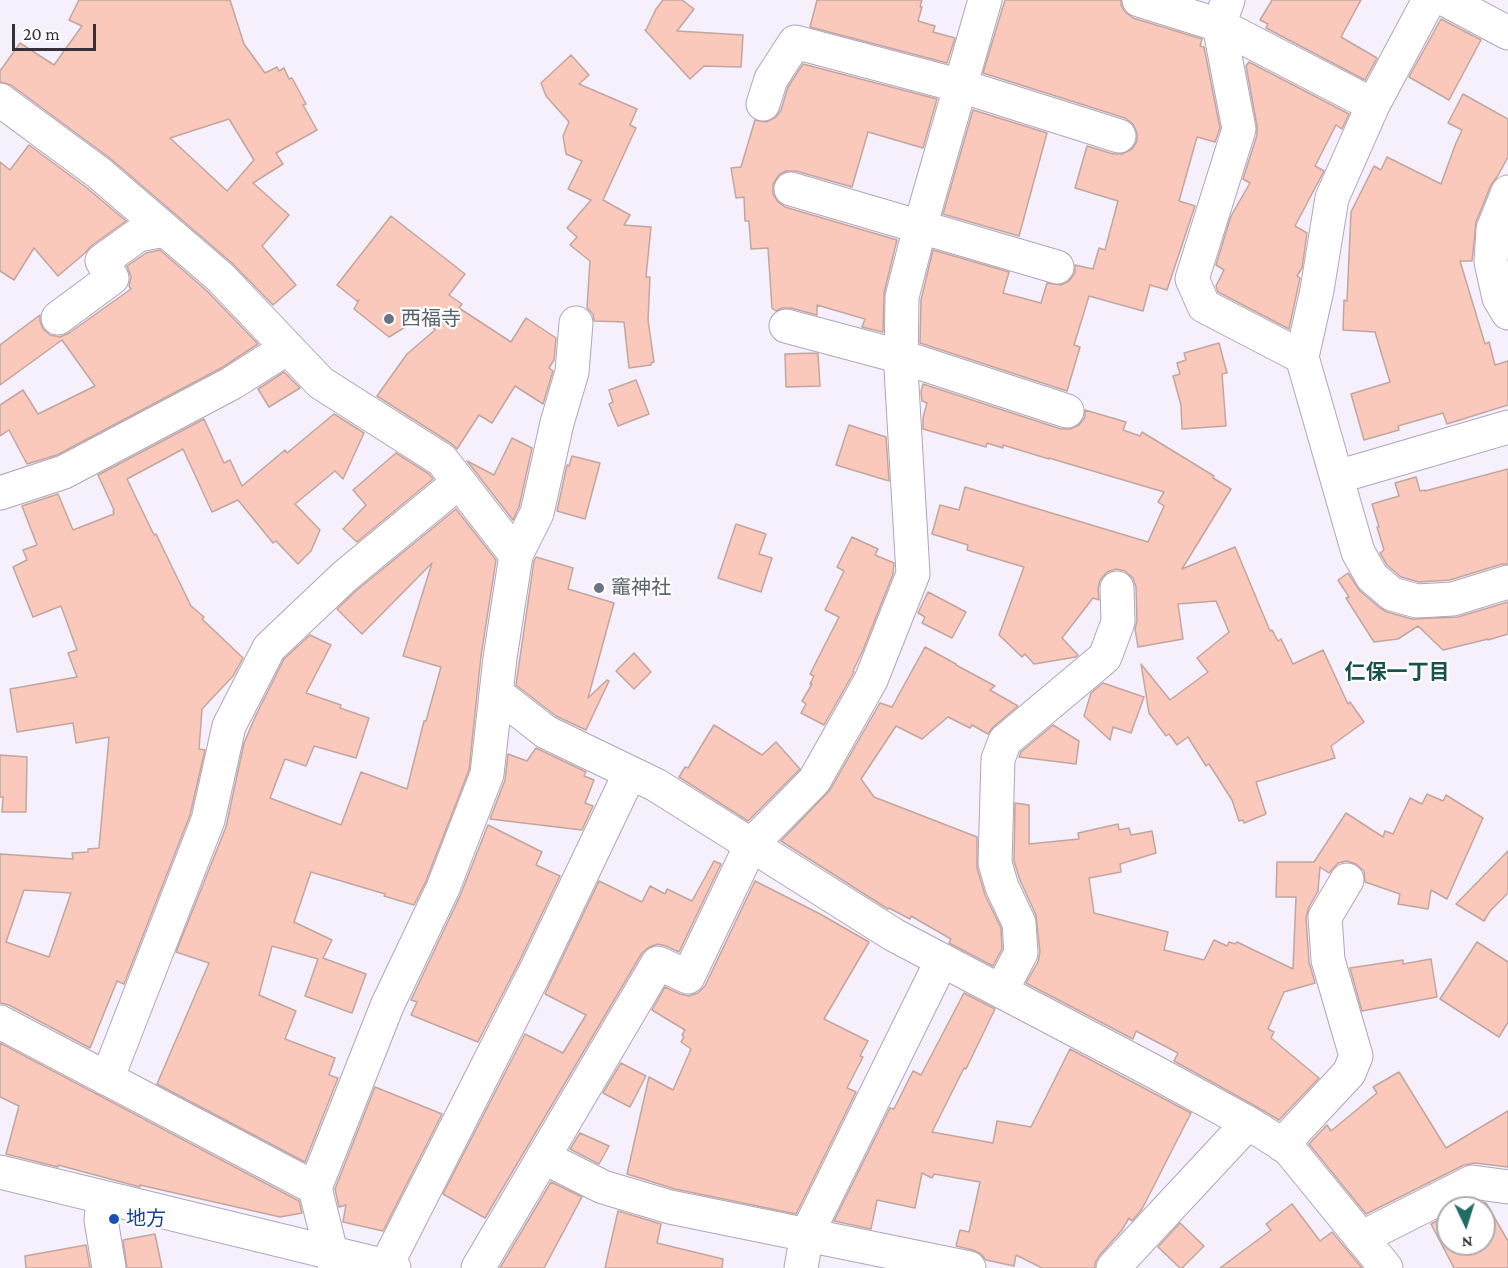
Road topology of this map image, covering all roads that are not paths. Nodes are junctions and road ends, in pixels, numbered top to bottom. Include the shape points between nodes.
1 (985, 0) edge
2 (1139, 0) edge
3 (1429, 0) edge
4 (1446, 0) edge
5 (1224, 13) edge
6 (1508, 33) edge
7 (961, 86) junction
8 (0, 100) edge
9 (763, 104) dead end
10 (1373, 105) junction
11 (1119, 136) dead end
12 (791, 189) dead end
13 (1508, 192) edge
14 (920, 227) junction
15 (165, 230) junction
16 (1057, 267) dead end
17 (1508, 313) edge
18 (58, 318) dead end
19 (576, 323) dead end
20 (786, 326) dead end
21 (287, 348) junction
22 (902, 357) junction
23 (1302, 357) junction
24 (1067, 411) dead end
25 (1508, 427) edge
26 (1337, 477) junction
27 (459, 482) junction
28 (0, 493) edge
29 (516, 555) junction
30 (1508, 582) edge
31 (1117, 588) dead end
32 (496, 693) junction
33 (630, 773) junction
34 (751, 845) junction
35 (1347, 880) dead end
36 (942, 960) junction
37 (1001, 991) junction
38 (0, 1022) edge
39 (107, 1079) junction
40 (1248, 1123) junction
41 (1282, 1145) junction
42 (543, 1157) junction
43 (0, 1172) edge
44 (1508, 1187) edge
45 (315, 1188) junction
46 (103, 1198) junction
47 (807, 1234) junction
48 (1361, 1238) junction
49 (334, 1261) edge
50 (390, 1267) edge
51 (109, 1268) edge
52 (478, 1268) edge
53 (801, 1268) edge
54 (969, 1268) edge
55 (1113, 1268) edge
56 (1386, 1268) edge

1 - 7 street
2 - 5 street
3 - 10 street
4 - 6 street
5 - 10 street
5 - 23 street via 1239,129 1192,279 1204,306
7 - 9 street via 795,42 771,79
7 - 11 street
7 - 14 street
8 - 15 street via 99,173
10 - 23 street via 1332,198
12 - 14 street
13 - 17 street via 1492,229 1491,262 1499,298
14 - 16 street
14 - 22 street via 903,297
15 - 18 street via 138,235 102,261 112,278
15 - 21 street via 220,277
19 - 29 street via 572,372 537,513
20 - 22 street
21 - 27 street via 321,383 442,460
21 - 28 street via 232,383 64,472
22 - 24 street
22 - 34 street via 913,574 871,680 814,781
23 - 26 street
25 - 26 street
26 - 30 street via 1358,552 1372,577 1392,594 1417,602 1453,599
27 - 29 street
27 - 39 street via 345,576 269,648 229,726 208,820
29 - 32 street
31 - 37 street via 1118,622 1105,657 1005,741 998,759 995,863 1020,923 1021,953
32 - 33 street via 546,732
32 - 45 street via 487,774 443,888 387,1006
33 - 34 street
33 - 50 street
34 - 36 street via 894,935
34 - 42 street via 688,977 658,963
35 - 41 street via 1325,918 1328,960 1356,1056 1349,1073
36 - 37 street
36 - 47 street
37 - 40 street
38 - 39 street
39 - 45 street
40 - 41 street
40 - 55 street
41 - 48 street
42 - 47 street via 603,1186 670,1207
42 - 52 street
43 - 46 street
44 - 48 street via 1472,1182
45 - 49 street
46 - 49 street
46 - 51 street via 101,1220
47 - 53 street
47 - 54 street
48 - 56 street
49 - 50 street

